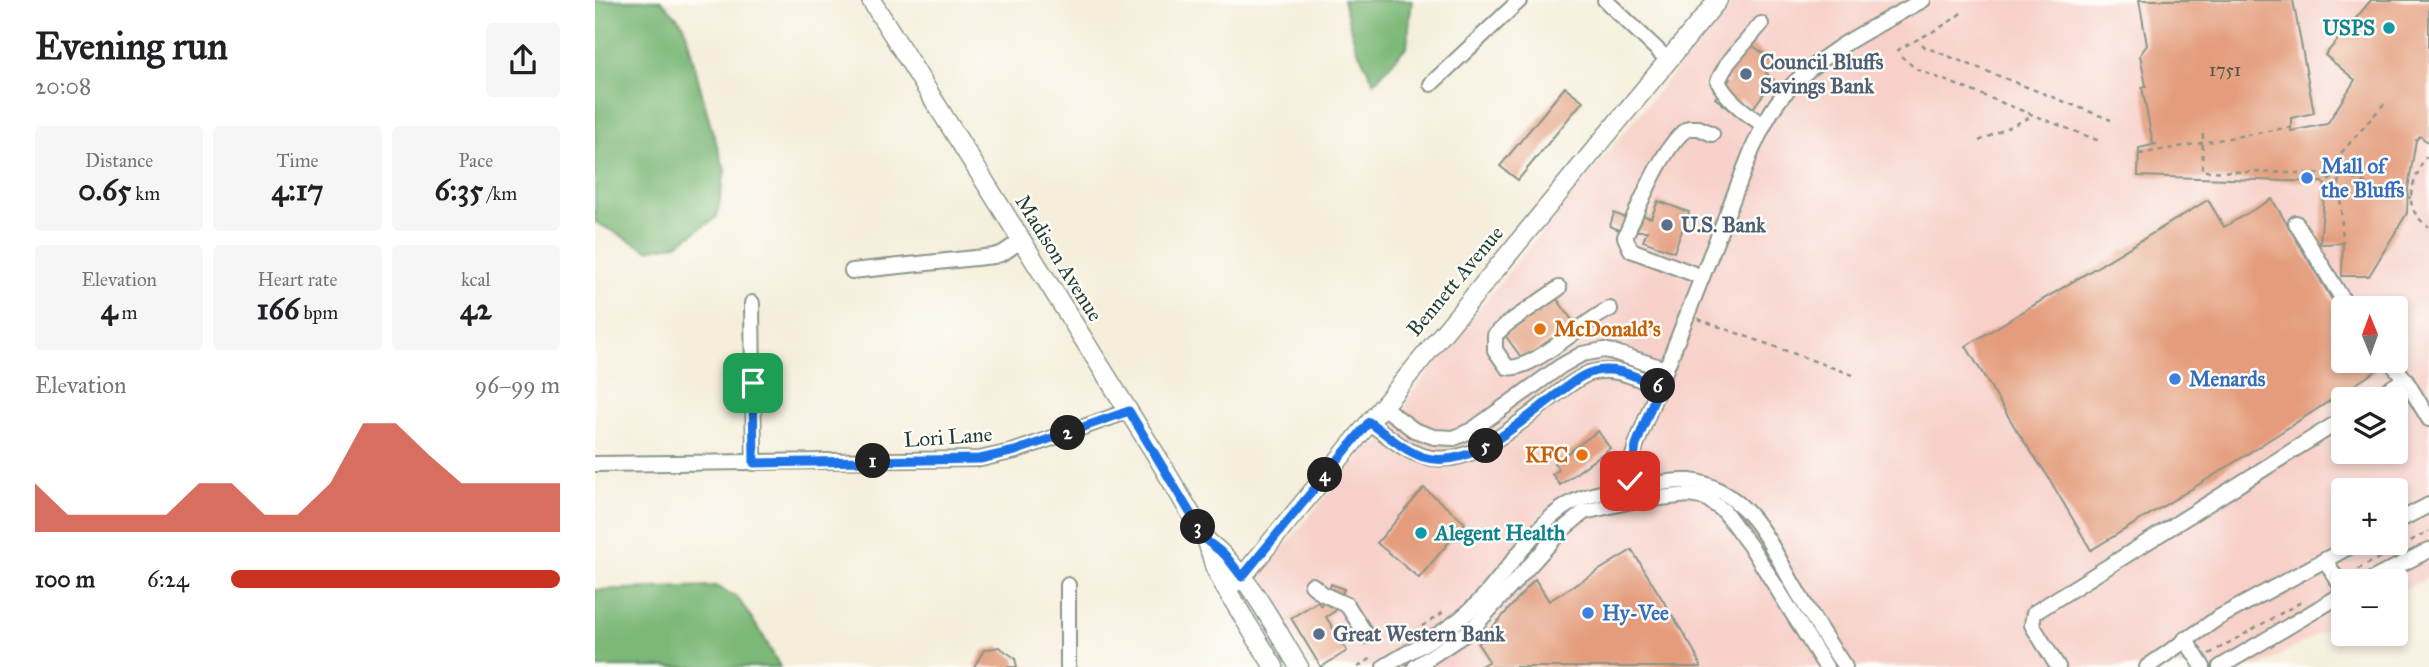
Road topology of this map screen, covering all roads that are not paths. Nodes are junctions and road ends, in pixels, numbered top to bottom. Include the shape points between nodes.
1 (871, 0) edge
2 (1520, 0) edge
3 (1605, 0) edge
4 (1718, 0) edge
5 (1922, 0) edge
6 (1761, 24) dead end
7 (1668, 60) junction
8 (1431, 84) dead end
9 (1764, 125) junction
10 (1712, 134) dead end
11 (2296, 223) dead end
12 (1022, 240) junction
13 (852, 271) dead end
14 (1702, 277) junction
15 (1559, 288) dead end
16 (2342, 296) edge
17 (752, 303) dead end
18 (1610, 309) dead end
19 (1665, 369) junction
20 (2400, 373) edge
21 (2405, 379) junction
22 (1659, 387) junction
23 (2393, 387) edge
24 (1381, 407) junction
25 (1129, 411) junction
26 (2429, 419) edge
27 (1369, 422) junction
28 (2331, 427) edge
29 (754, 463) junction
30 (595, 464) edge
31 (1631, 494) junction
32 (2429, 505) edge
33 (2408, 516) edge
34 (1207, 541) junction
35 (2429, 550) edge
36 (2334, 555) edge
37 (2325, 560) junction
38 (2392, 569) edge
39 (2331, 570) edge
40 (1242, 577) junction
41 (1068, 585) dead end
42 (1312, 585) dead end
43 (1226, 589) junction
44 (2331, 595) edge
45 (1367, 636) dead end
46 (2185, 639) junction
47 (1383, 660) edge
48 (2201, 664) edge
49 (1068, 667) edge
50 (1273, 667) edge
51 (1299, 667) edge
52 (1415, 667) edge
53 (1826, 667) edge
54 (1845, 667) edge
55 (2058, 667) edge
56 (2147, 667) edge
57 (2220, 667) edge

1 - 12 main road, Madison Avenue
2 - 8 street
3 - 7 street
4 - 7 main road, Bennett Avenue
5 - 9 street via 1812,67 1783,95
6 - 9 street via 1718,81 1740,107
7 - 24 main road, Bennett Avenue
9 - 14 street
10 - 14 street via 1689,128 1674,141 1625,237 1630,250
11 - 16 street
12 - 13 street via 994,256
12 - 25 main road, Madison Avenue
14 - 19 street
15 - 18 street via 1495,335 1495,350 1507,367 1528,364
17 - 29 street
19 - 22 street
19 - 24 street via 1604,350 1582,354 1454,438 1414,430
20 - 21 street
21 - 23 street
21 - 26 street
22 - 27 street via 1618,371 1589,373 1483,448 1460,458 1424,457
22 - 31 street via 1630,467
24 - 27 main road, Bennett Avenue
25 - 29 street, Lori Lane via 980,459
25 - 34 main road, Madison Avenue
27 - 40 main road, Bennett Avenue
28 - 55 street via 2034,613 2032,625
29 - 30 street, Lori Lane
31 - 47 street via 1579,499 1563,509 1545,523 1461,619
31 - 52 street via 1573,518 1471,630
31 - 53 street via 1706,498 1724,511
31 - 54 street via 1689,481 1726,494 1749,514
32 - 33 street
34 - 40 main road, Madison Avenue
34 - 43 main road, Madison Avenue
35 - 38 street
36 - 37 street
37 - 39 street
37 - 46 street
40 - 43 main road, Bennett Avenue
40 - 51 main road, Madison Avenue
41 - 49 street
42 - 45 street via 1347,605
43 - 50 main road, Madison Avenue
44 - 57 street
46 - 48 street
46 - 56 street

